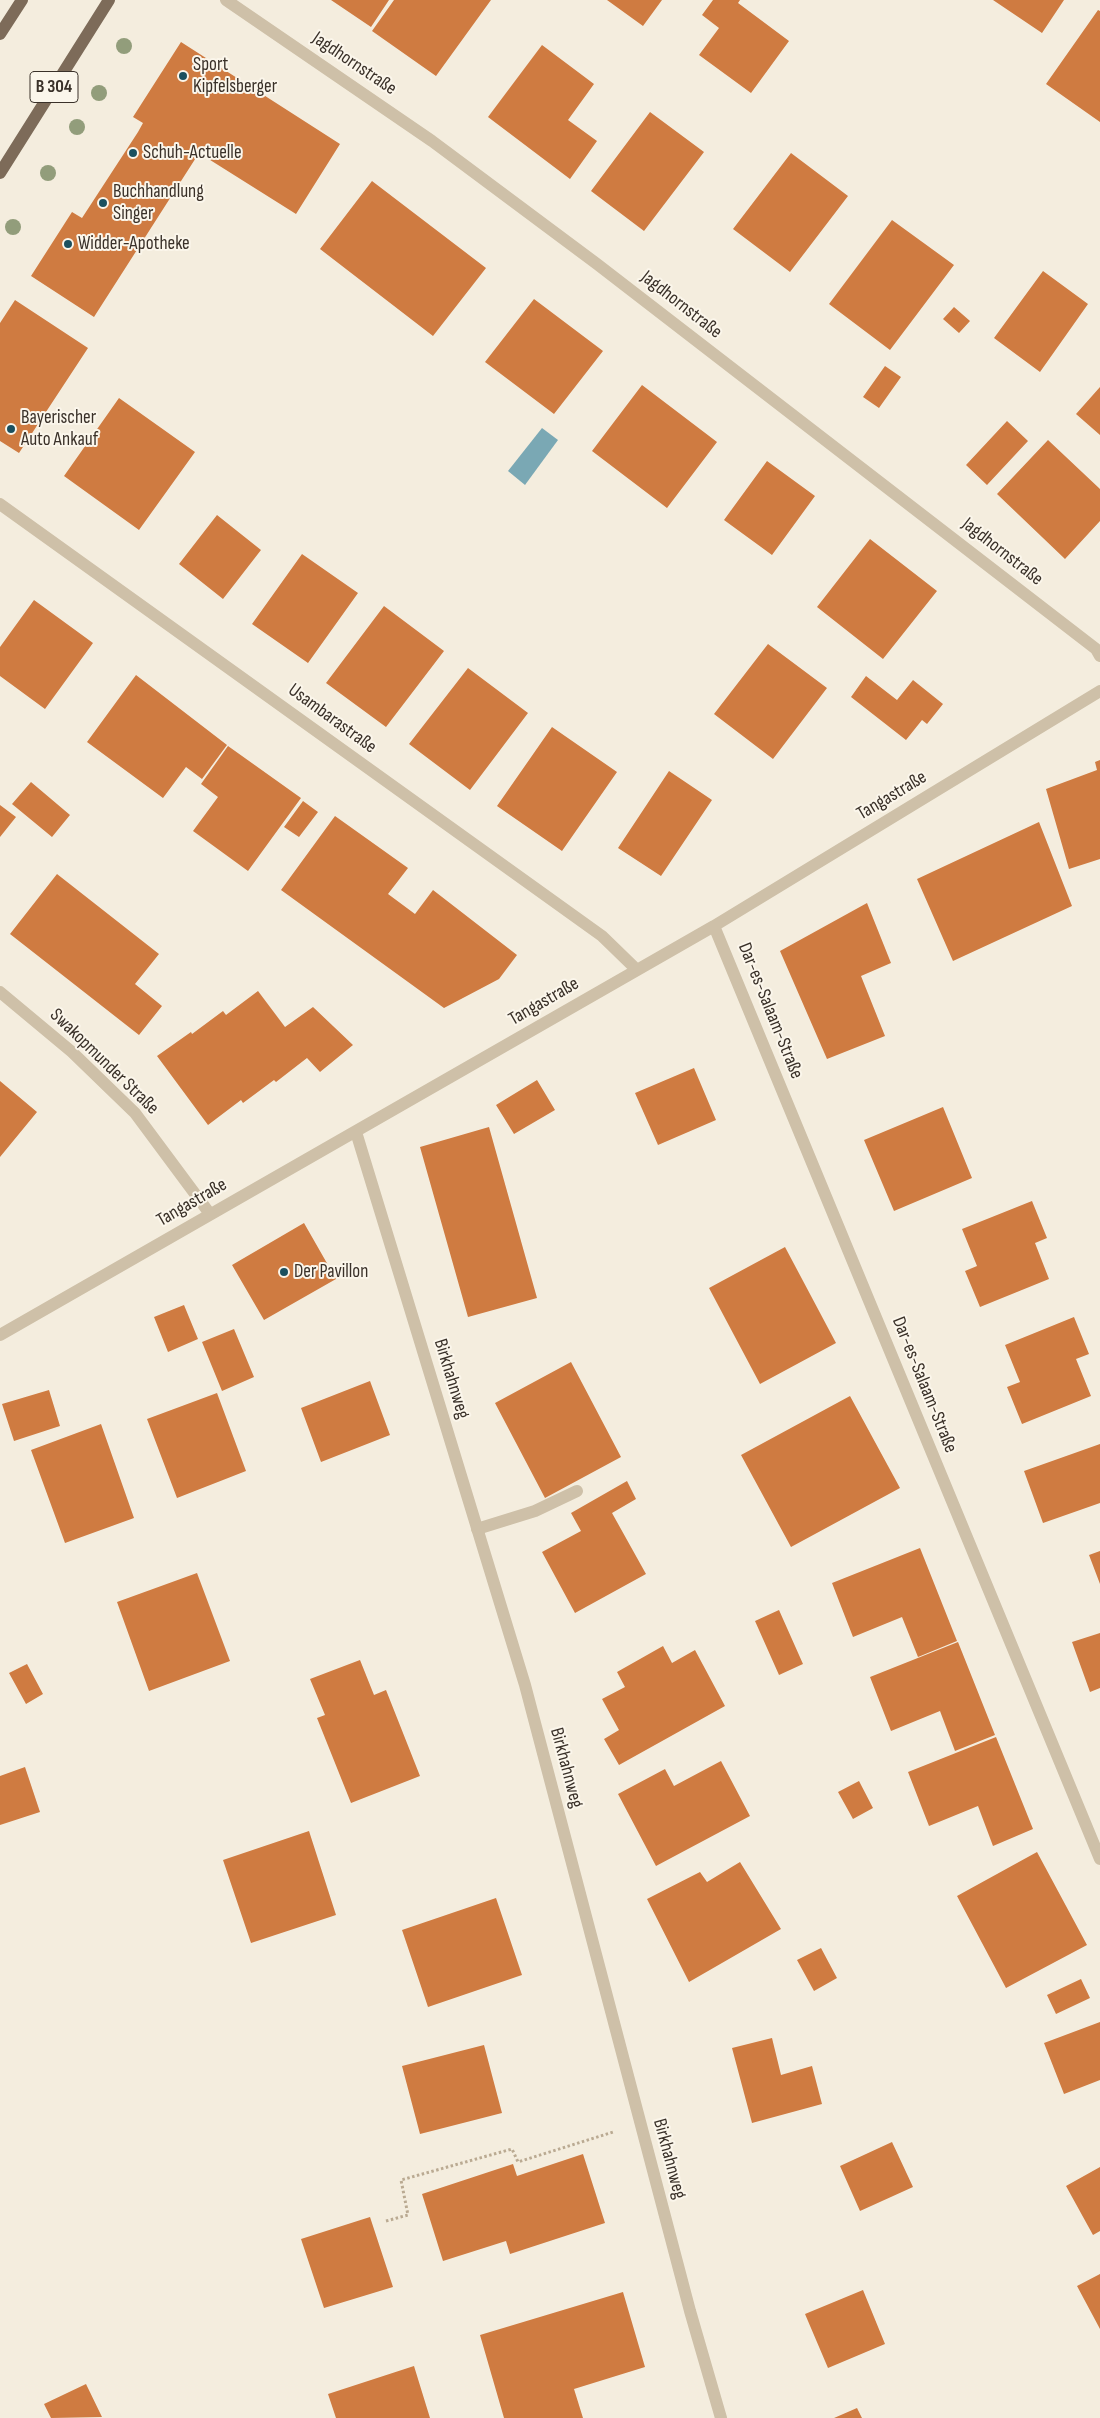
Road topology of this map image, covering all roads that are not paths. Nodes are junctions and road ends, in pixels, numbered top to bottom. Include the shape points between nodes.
1 (22, 0) edge
2 (109, 0) edge
3 (226, 0) edge
4 (0, 34) edge
5 (0, 173) edge
6 (0, 504) edge
7 (1100, 656) edge
8 (1100, 691) edge
9 (714, 926) junction
10 (637, 970) junction
11 (0, 992) edge
12 (356, 1132) junction
13 (210, 1214) junction
14 (0, 1335) edge
15 (577, 1491) dead end
16 (477, 1529) junction
17 (1100, 1859) edge
18 (721, 2418) edge

1 - 4 main road
2 - 5 main road, B 304
3 - 7 street, Jagdhornstraße via 432,141 589,258 1096,649
6 - 10 street, Usambarastraße via 602,936
8 - 9 street, Tangastraße
9 - 10 street, Tangastraße
9 - 17 street, Dar-es-Salaam-Straße
10 - 12 street, Tangastraße
11 - 13 street, Swakopmunder Straße via 72,1052 135,1113
12 - 13 street, Tangastraße
12 - 16 street, Birkhahnweg
13 - 14 street, Tangastraße
15 - 16 street via 535,1511
16 - 18 street, Birkhahnweg via 525,1686

